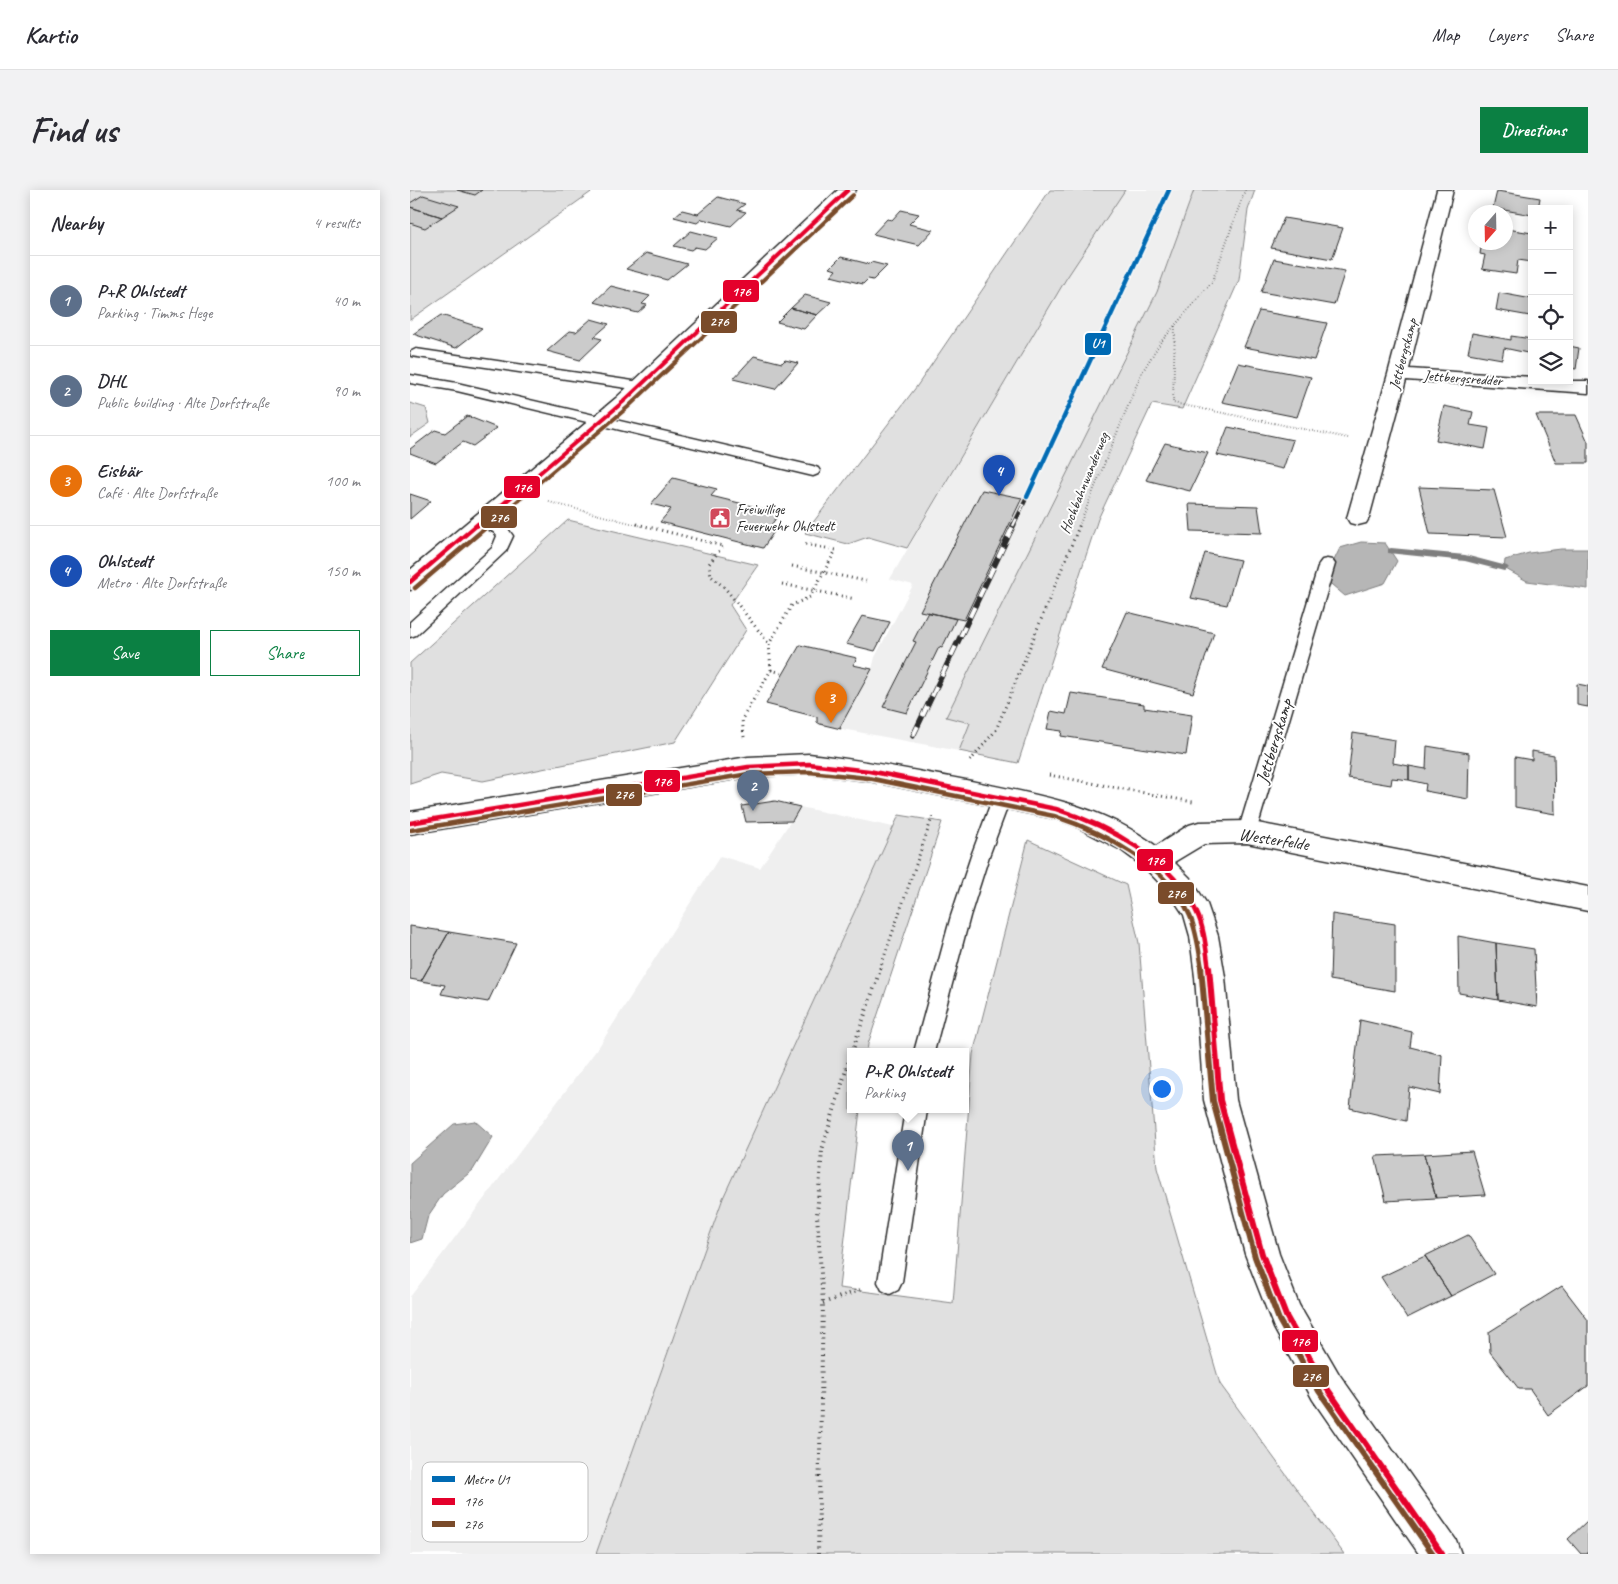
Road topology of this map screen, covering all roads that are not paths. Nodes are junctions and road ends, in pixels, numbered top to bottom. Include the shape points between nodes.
1 (848, 190) edge
2 (1444, 190) edge
3 (416, 353) dead end
4 (1398, 374) junction
5 (410, 379) edge
6 (640, 386) junction
7 (1588, 387) edge
8 (601, 422) junction
9 (813, 471) dead end
10 (1358, 518) dead end
11 (482, 522) junction
12 (1327, 564) dead end
13 (410, 582) edge
14 (410, 631) edge
15 (1002, 797) junction
16 (410, 824) edge
17 (1242, 832) junction
18 (1155, 860) junction
19 (1588, 899) edge
20 (925, 1048) edge
21 (916, 1113) edge
22 (890, 1282) road end
23 (1442, 1554) edge

1 - 6 street
2 - 4 street, Jettbergskamp
3 - 6 lane
4 - 7 street, Jettbergsredder
4 - 10 street, Jettbergskamp
5 - 8 lane via 457,387
6 - 8 street
8 - 9 lane
8 - 11 street
11 - 13 street
11 - 14 lane via 501,529 505,536 498,551
12 - 17 lane, Jettbergskamp
15 - 16 street via 820,764 748,767
15 - 18 street via 1082,817 1131,842
15 - 20 lane via 960,918
17 - 18 street, Westerfelde via 1199,834
17 - 19 street, Westerfelde
18 - 23 street via 1180,886 1197,912 1202,928 1210,977 1220,1100 1262,1254 1286,1316 1326,1387
21 - 22 lane

